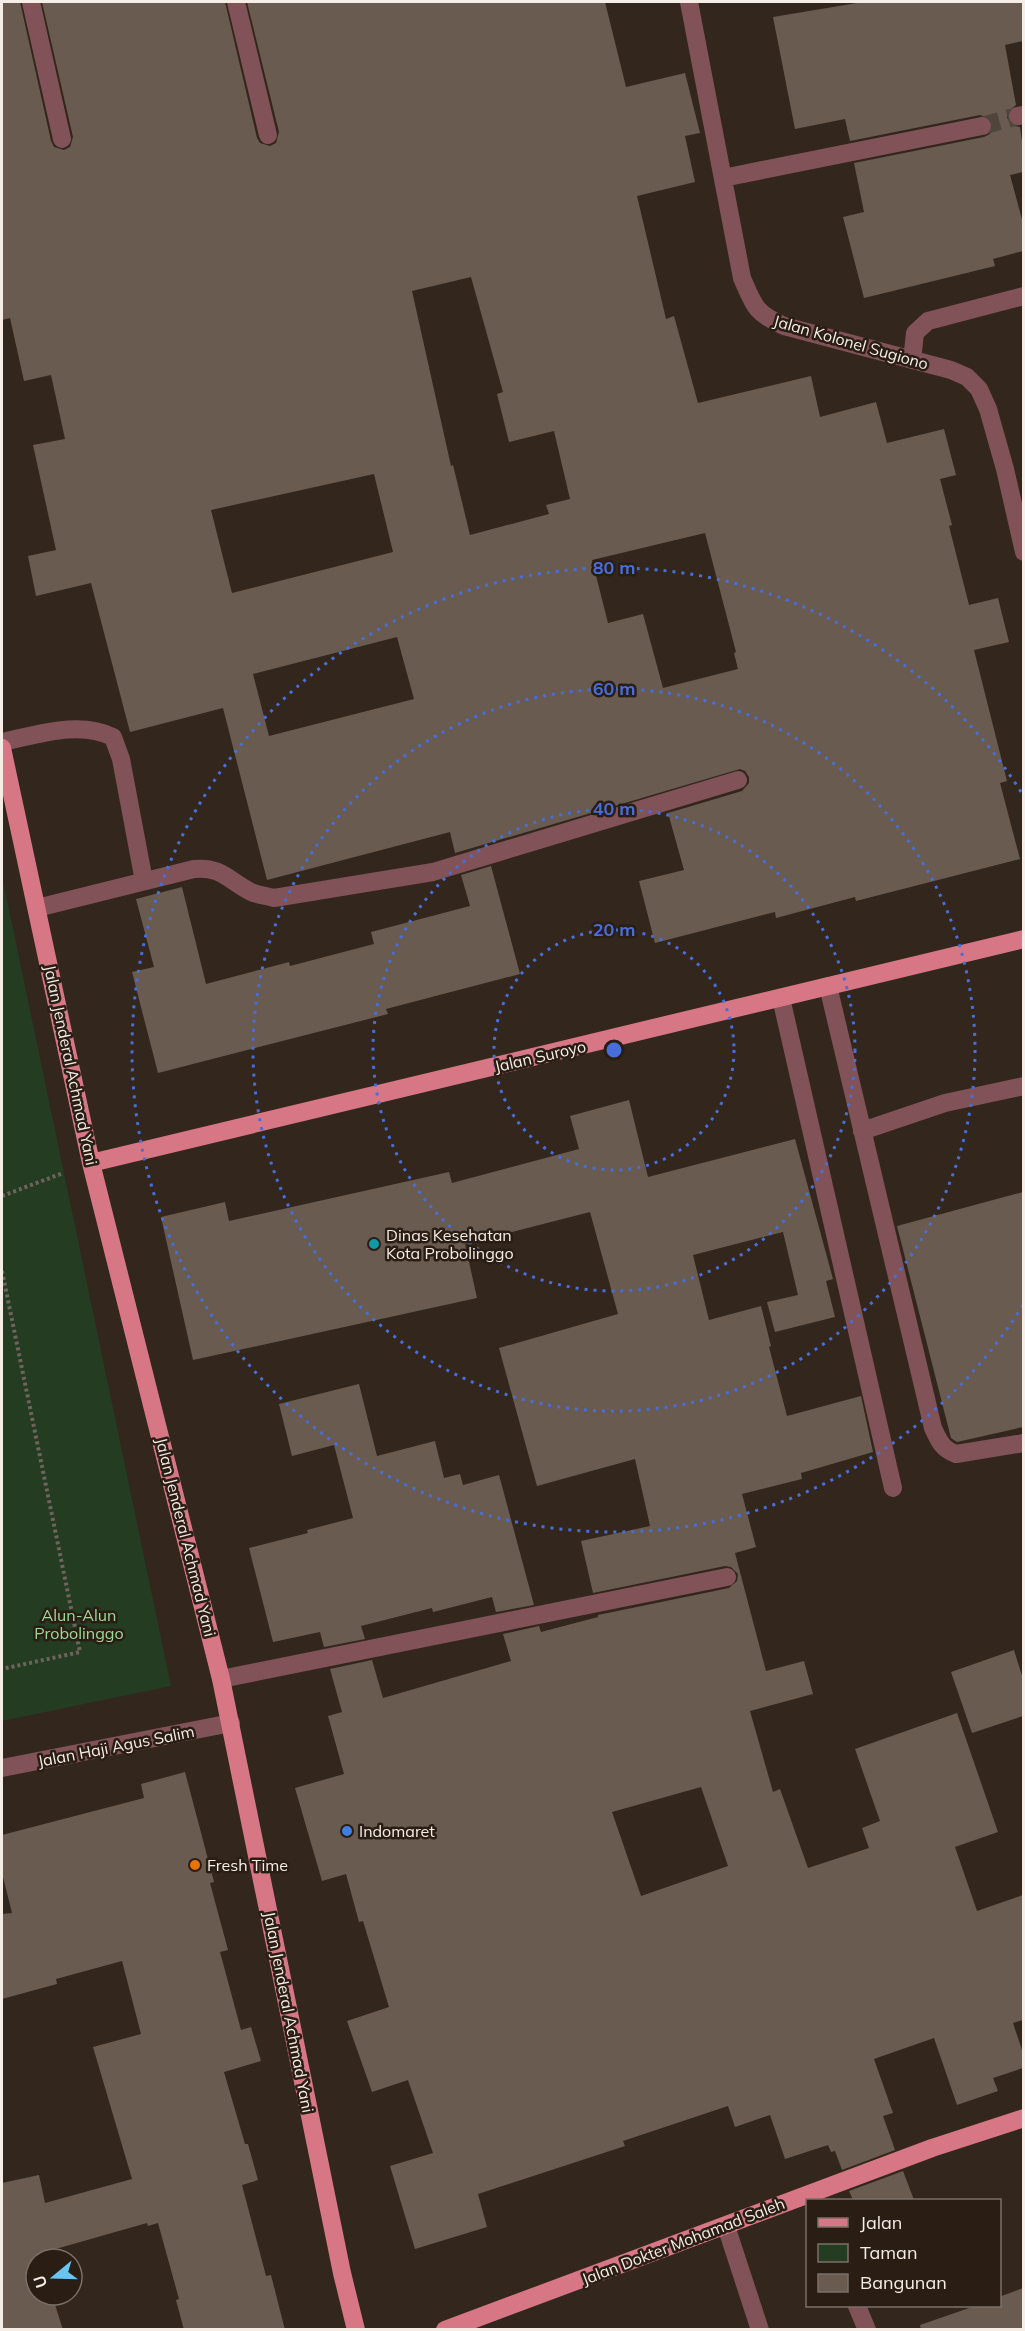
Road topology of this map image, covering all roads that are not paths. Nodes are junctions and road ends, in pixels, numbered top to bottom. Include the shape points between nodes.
1 (31, 2) edge
2 (236, 2) edge
3 (689, 2) edge
4 (982, 126) tunnel mouth
5 (268, 135) dead end
6 (62, 139) dead end
7 (723, 177) junction
8 (1023, 296) edge
9 (912, 360) junction
10 (1023, 552) edge
11 (2, 741) edge
12 (2, 748) edge
13 (738, 780) dead end
14 (144, 881) junction
15 (37, 908) junction
16 (1023, 939) edge
17 (828, 986) junction
18 (781, 998) junction
19 (1023, 1086) edge
20 (862, 1131) junction
21 (92, 1163) junction
22 (1023, 1443) edge
23 (893, 1488) dead end
24 (727, 1577) dead end
25 (221, 1679) junction
26 (231, 1723) junction
27 (2, 1768) edge
28 (1023, 2118) edge
29 (810, 2197) edge
30 (726, 2226) junction
31 (857, 2307) edge
32 (356, 2330) edge
33 (445, 2330) edge
34 (760, 2330) edge
35 (867, 2330) edge

1 - 6 street
2 - 5 street
3 - 7 street, Jalan Kolonel Sugiono
4 - 7 street
7 - 9 street, Jalan Kolonel Sugiono via 742,278 755,307 784,326
8 - 9 street via 928,321 915,333
9 - 10 street, Jalan Kolonel Sugiono via 951,370 967,377 979,389 1005,469
11 - 14 street via 86,729 113,737 121,759
12 - 15 main road, Jalan Jenderal Achmad Yani
13 - 14 street via 433,872 274,897 252,892 217,870 205,868
14 - 15 street
15 - 21 main road, Jalan Jenderal Achmad Yani
16 - 17 main road, Jalan Suroyo
17 - 18 main road, Jalan Suroyo
17 - 20 street
18 - 21 main road, Jalan Suroyo
18 - 23 street
19 - 20 street via 945,1103
20 - 22 street via 939,1443 956,1454
21 - 25 main road, Jalan Jenderal Achmad Yani
24 - 25 street
25 - 26 main road, Jalan Jenderal Achmad Yani
26 - 27 street, Jalan Haji Agus Salim
26 - 32 main road, Jalan Jenderal Achmad Yani
28 - 29 main road, Jalan Dokter Mohamad Saleh via 932,2148
29 - 30 main road, Jalan Dokter Mohamad Saleh
30 - 33 main road, Jalan Dokter Mohamad Saleh
30 - 34 street
31 - 35 street

